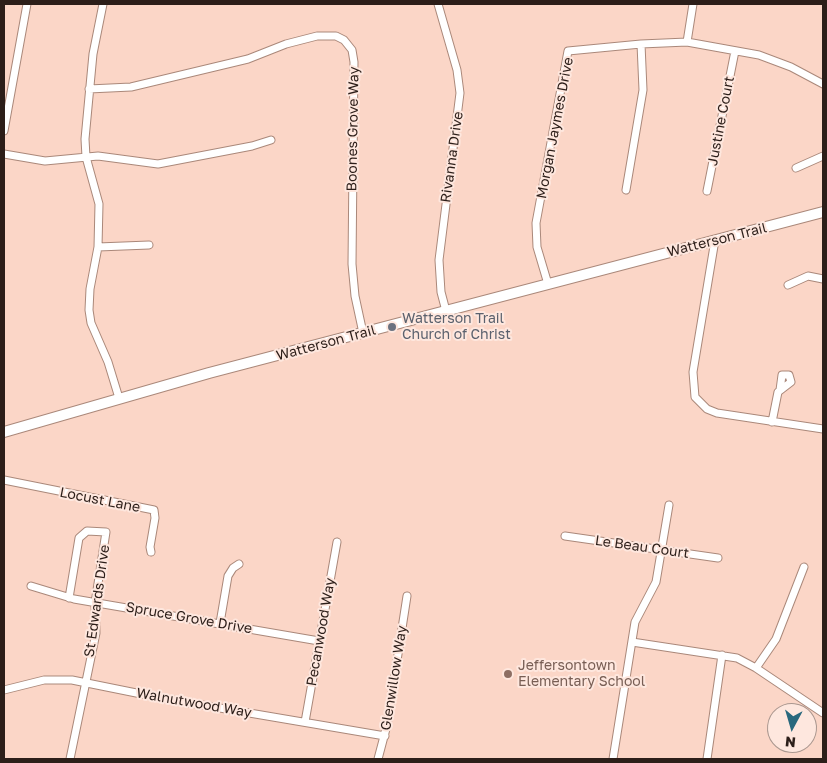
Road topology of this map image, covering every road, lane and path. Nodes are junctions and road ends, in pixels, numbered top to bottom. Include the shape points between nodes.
1 (27, 4) edge
2 (103, 4) edge
3 (440, 4) edge
4 (693, 4) edge
5 (687, 42) junction
6 (641, 44) junction
7 (735, 50) junction
8 (823, 84) edge
9 (89, 89) junction
10 (4, 131) edge
11 (271, 140) dead end
12 (4, 154) edge
13 (823, 156) edge
14 (86, 157) junction
15 (796, 168) dead end
16 (626, 190) dead end
17 (707, 191) dead end
18 (823, 212) edge
19 (715, 240) junction
20 (149, 245) dead end
21 (98, 247) junction
22 (823, 279) edge
23 (548, 284) junction
24 (788, 285) dead end
25 (446, 311) junction
26 (363, 333) junction
27 (780, 390) dead end
28 (119, 398) junction
29 (772, 422) junction
30 (823, 429) edge
31 (4, 432) edge
32 (4, 480) edge
33 (669, 505) dead end
34 (565, 536) dead end
35 (337, 542) dead end
36 (662, 550) junction
37 (151, 552) dead end
38 (718, 558) dead end
39 (239, 564) dead end
40 (804, 567) dead end
41 (31, 586) dead end
42 (407, 596) dead end
43 (69, 598) junction
44 (95, 602) junction
45 (220, 623) junction
46 (319, 641) junction
47 (632, 642) junction
48 (722, 655) junction
49 (756, 668) junction
50 (84, 682) junction
51 (4, 690) edge
52 (823, 713) edge
53 (305, 722) junction
54 (385, 736) junction
55 (70, 759) edge
56 (378, 759) edge
57 (613, 759) edge
58 (707, 759) edge

1 - 10 street
2 - 9 street
3 - 25 street, Rivanna Drive via 460,93 439,260
4 - 5 street
5 - 6 street, Morgan Jaymes Drive
5 - 7 street, Morgan Jaymes Drive
6 - 16 street via 643,90
6 - 23 street, Morgan Jaymes Drive via 568,51 536,223 537,247
7 - 8 street, Morgan Jaymes Drive via 791,67
7 - 17 street, Justine Court
9 - 14 street
9 - 26 street, Boones Grove Way via 131,87 232,64 317,36 336,36 344,40 352,50 354,62 352,264
11 - 14 street via 158,164
12 - 14 street via 45,161
13 - 15 street
14 - 21 street via 99,204
18 - 19 main road, Watterson Trail
19 - 23 main road, Watterson Trail
19 - 29 street via 693,372 693,392 712,411
20 - 21 street
21 - 28 street via 89,296 89,317
22 - 24 street via 808,276
23 - 25 main road, Watterson Trail
25 - 26 main road, Watterson Trail
26 - 28 main road, Watterson Trail
27 - 29 street
28 - 31 main road, Watterson Trail
29 - 30 street
32 - 37 street, Locust Lane via 154,510 156,518
33 - 36 street
34 - 36 street, Le Beau Court
35 - 46 street, Pecanwood Way
36 - 38 street, Le Beau Court
36 - 47 street via 656,582 635,622
39 - 45 street via 228,576
40 - 49 street via 776,639
41 - 43 street, Spruce Grove Drive
42 - 54 street, Glenwillow Way
43 - 44 street, Spruce Grove Drive
43 - 44 street, St Edwards Drive via 79,538 87,531 106,532
44 - 45 street, Spruce Grove Drive
44 - 50 street, St Edwards Drive via 96,633
45 - 46 street, Spruce Grove Drive
46 - 53 street, Pecanwood Way
47 - 48 street
47 - 57 street
48 - 49 street via 737,658
48 - 58 street
49 - 52 street
50 - 51 street, Walnutwood Way via 52,679
50 - 53 street, Walnutwood Way
50 - 55 street, St Edwards Drive
53 - 54 street, Walnutwood Way
54 - 56 street, Glenwillow Way

